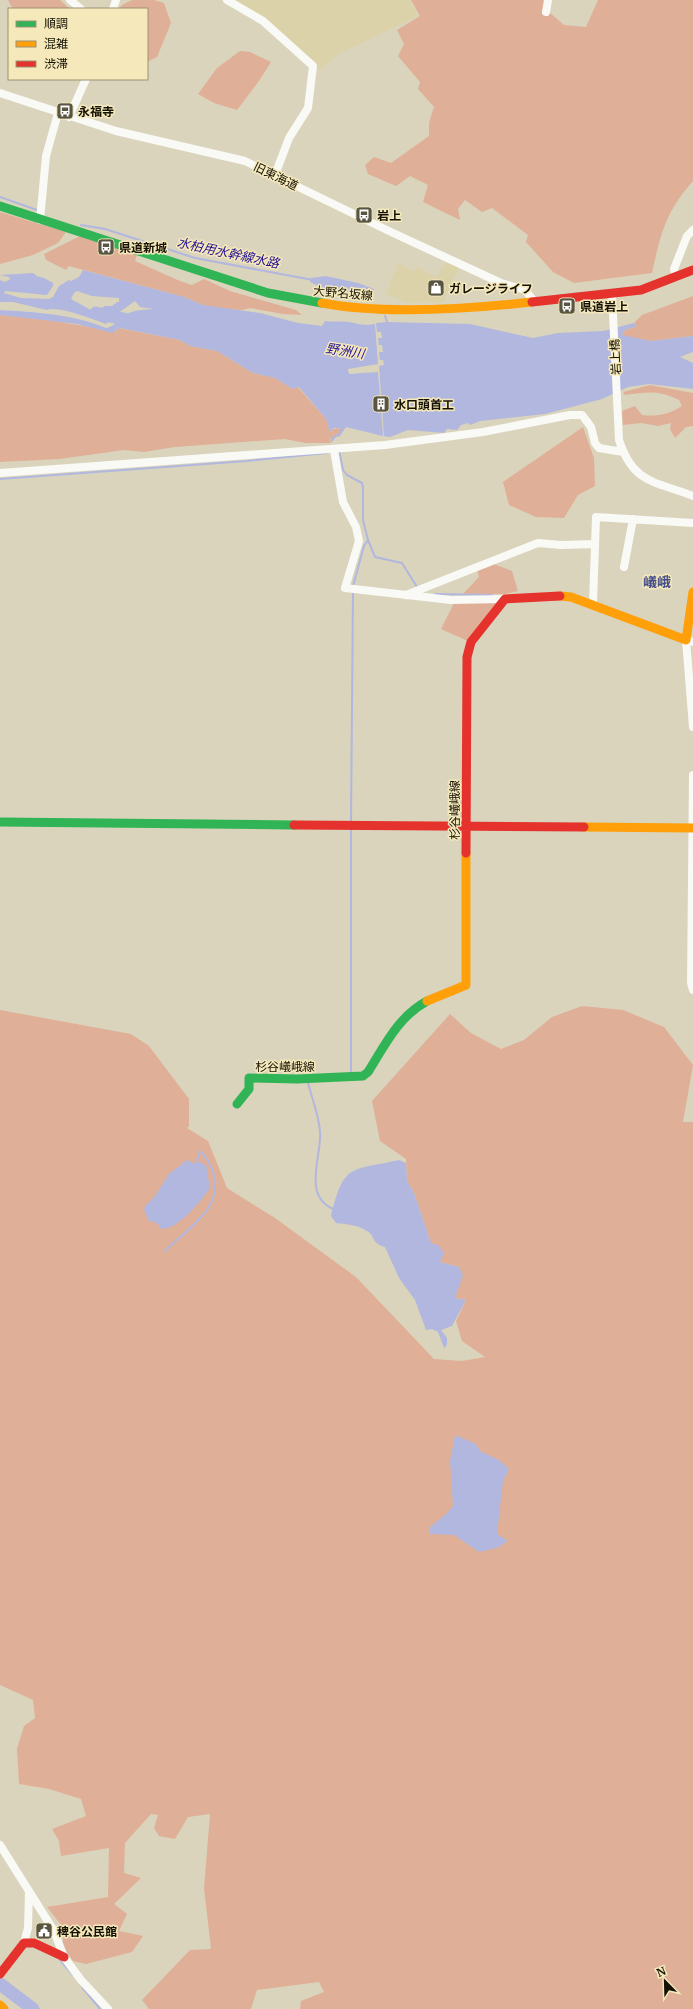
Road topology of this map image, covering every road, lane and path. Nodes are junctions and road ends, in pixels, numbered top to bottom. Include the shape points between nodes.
1 (70, 0) edge
2 (227, 0) edge
3 (548, 0) edge
4 (80, 8) edge
5 (546, 12) dead end
6 (86, 80) edge
7 (0, 92) edge
8 (58, 113) junction
9 (69, 117) junction
10 (275, 175) junction
11 (0, 206) edge
12 (40, 220) junction
13 (693, 230) edge
14 (693, 270) edge
15 (676, 277) junction
16 (612, 294) junction
17 (534, 301) junction
18 (334, 450) junction
19 (623, 452) junction
20 (0, 473) edge
21 (693, 496) edge
22 (633, 519) junction
23 (693, 524) edge
24 (595, 544) junction
25 (624, 568) dead end
26 (693, 592) edge
27 (404, 596) junction
28 (505, 599) junction
29 (593, 604) junction
30 (690, 641) edge
31 (693, 727) edge
32 (693, 774) edge
33 (0, 822) edge
34 (466, 826) junction
35 (693, 828) edge
36 (693, 990) edge
37 (237, 1104) dead end
38 (0, 1845) edge
39 (29, 1891) junction
40 (24, 1943) junction
41 (64, 1957) junction
42 (0, 1974) edge
43 (0, 2005) edge
44 (4, 2009) edge
45 (108, 2009) edge

1 - 4 street
2 - 10 street via 263,21 312,66 308,108 289,138
3 - 5 street
6 - 9 street
7 - 8 street, 旧東海道
8 - 9 street, 旧東海道
8 - 12 street via 46,156
9 - 10 street, 旧東海道 via 116,131 245,161
10 - 17 street, 旧東海道 via 398,236 501,282 525,290
11 - 12 main road, 大野名坂線
12 - 17 main road, 大野名坂線 via 268,293 304,301 338,306 398,309 493,306
13 - 15 street via 687,236 674,269
14 - 15 main road, 大野名坂線
15 - 16 main road, 大野名坂線 via 641,290
16 - 17 main road, 大野名坂線
16 - 19 street, 岩上橋 via 619,440
18 - 19 street via 429,440 582,415 591,427 599,448
18 - 20 street
18 - 27 street via 343,502 356,527 359,541 346,588
19 - 21 street via 624,457 640,475
22 - 23 street
22 - 24 street via 596,517
22 - 25 street
24 - 27 street via 538,543
24 - 29 street
26 - 30 main road
27 - 28 street via 450,600
28 - 29 main road via 556,595
28 - 34 main road, 杉谷嶬峨線 via 468,649
29 - 30 main road
30 - 31 street
32 - 35 street
33 - 34 main road
34 - 35 main road
34 - 37 main road, 杉谷嶬峨線 via 466,985 443,993 412,1011 396,1028 363,1076 249,1078 249,1089
35 - 36 street
38 - 39 street
39 - 40 street via 28,1928
39 - 41 street via 54,1931
40 - 41 main road via 34,1943
40 - 42 main road
41 - 45 street
43 - 44 main road

